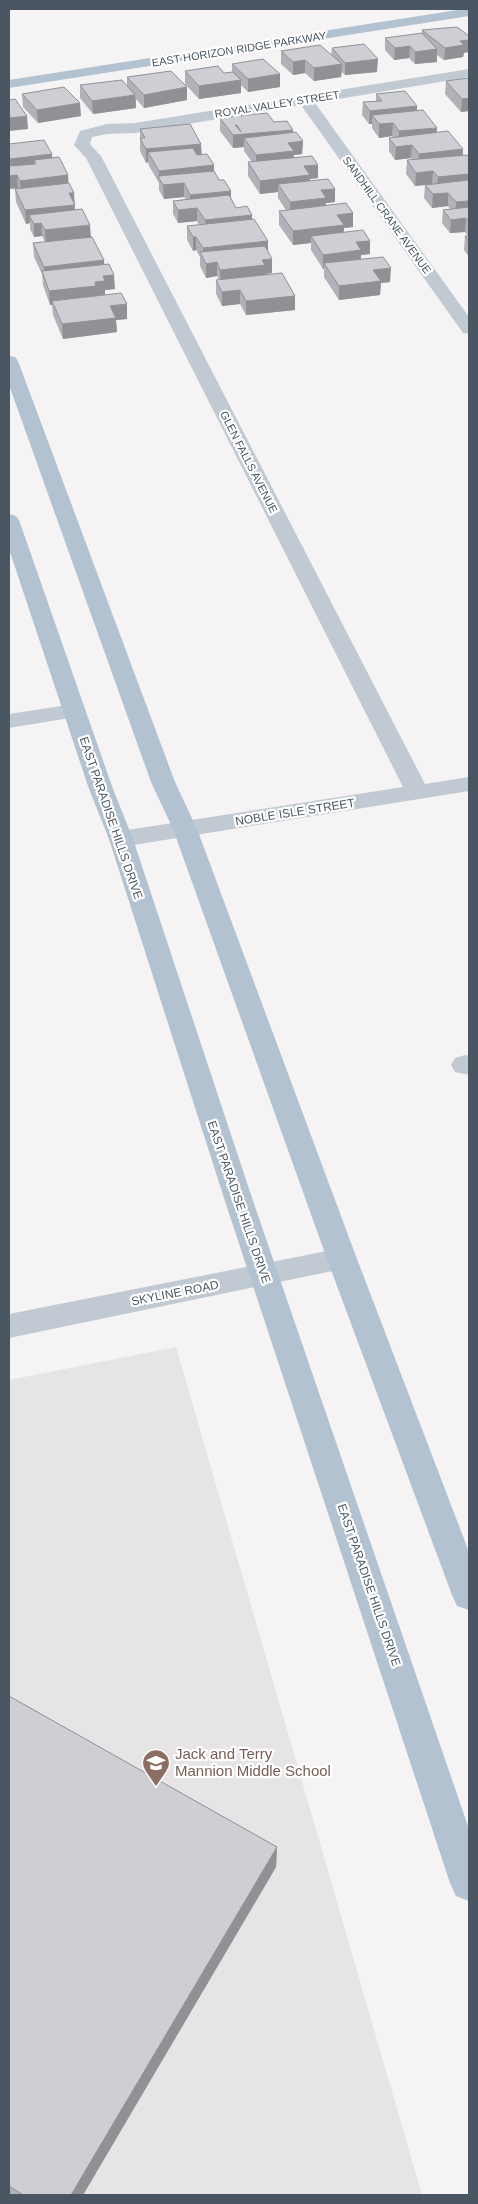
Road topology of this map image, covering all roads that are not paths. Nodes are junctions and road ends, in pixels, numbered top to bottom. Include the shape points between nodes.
1 (469, 12) edge
2 (302, 24) dead end
3 (469, 73) edge
4 (9, 75) edge
5 (9, 84) edge
6 (305, 100) junction
7 (85, 134) joint
8 (469, 330) edge
9 (9, 361) edge
10 (11, 532) edge
11 (74, 711) junction
12 (9, 721) edge
13 (469, 784) edge
14 (417, 792) junction
15 (185, 829) junction
16 (121, 840) junction
17 (342, 1260) junction
18 (264, 1275) junction
19 (9, 1326) edge
20 (469, 1595) edge
21 (469, 1883) edge

1 - 5 main road, EAST HORIZON RIDGE PARKWAY
2 - 4 main road, EAST HORIZON RIDGE PARKWAY via 58,63
3 - 6 street, ROYAL VALLEY STREET
6 - 7 street, ROYAL VALLEY STREET
6 - 8 street, SANDHILL CRANE AVENUE
7 - 14 street, GLEN FALLS AVENUE via 82,145 93,156
9 - 15 main road via 163,782
10 - 11 main road, EAST PARADISE HILLS DRIVE
11 - 12 street
11 - 16 main road, EAST PARADISE HILLS DRIVE
13 - 14 street, NOBLE ISLE STREET
14 - 15 street, NOBLE ISLE STREET
15 - 16 street, NOBLE ISLE STREET
15 - 17 main road
16 - 18 main road, EAST PARADISE HILLS DRIVE
17 - 18 street, SKYLINE ROAD
17 - 20 main road
18 - 19 street, SKYLINE ROAD
18 - 21 main road, EAST PARADISE HILLS DRIVE

